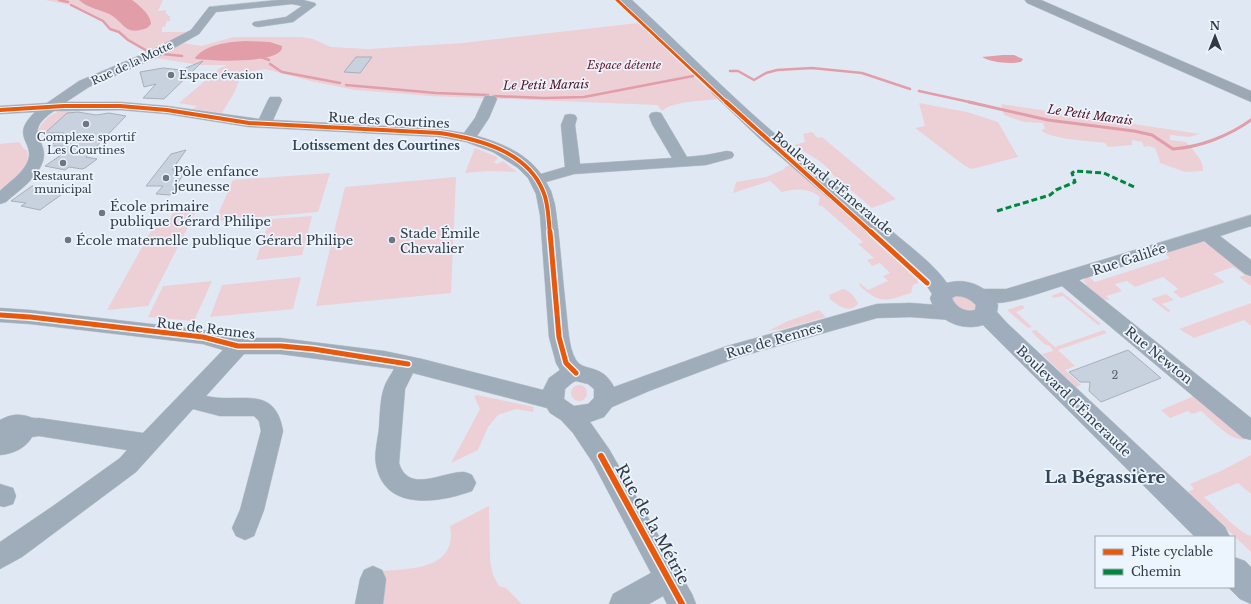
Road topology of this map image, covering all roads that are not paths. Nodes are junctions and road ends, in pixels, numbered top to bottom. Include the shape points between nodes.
1 (625, 0) edge
2 (1031, 0) edge
3 (1043, 0) edge
4 (295, 1) edge
5 (214, 5) edge
6 (310, 5) junction
7 (323, 7) dead end
8 (258, 24) dead end
9 (1251, 90) edge
10 (1251, 97) edge
11 (490, 99) dead end
12 (275, 100) dead end
13 (57, 106) junction
14 (0, 110) edge
15 (656, 116) dead end
16 (570, 118) dead end
17 (264, 124) junction
18 (468, 138) junction
19 (727, 155) dead end
20 (682, 161) junction
21 (573, 169) junction
22 (538, 180) junction
23 (0, 199) edge
24 (1251, 220) edge
25 (1206, 234) junction
26 (1251, 270) edge
27 (1066, 279) junction
28 (965, 304) junction
29 (0, 316) edge
30 (239, 346) junction
31 (408, 364) junction
32 (563, 391) junction
33 (190, 399) junction
34 (601, 399) junction
35 (1251, 431) edge
36 (2, 444) edge
37 (148, 444) junction
38 (601, 456) junction
39 (464, 483) dead end
40 (246, 528) dead end
41 (1198, 536) edge
42 (1214, 536) edge
43 (0, 556) edge
44 (1235, 557) edge
45 (1251, 572) edge
46 (1235, 573) edge
47 (667, 579) junction
48 (1251, 588) edge
49 (623, 604) edge
50 (682, 604) edge

1 - 28 main road via 767,136
2 - 10 highway
3 - 9 highway
4 - 5 street, Rue de la Motte
4 - 6 street, Rue de la Motte
5 - 13 street, Rue de la Motte via 195,32 154,54 94,80
6 - 7 street
6 - 8 street via 289,20
11 - 18 street via 482,118
12 - 17 street
13 - 14 street, Rue des Courtines
13 - 17 street, Rue des Courtines via 143,108
13 - 23 street, Rue de la Motte via 34,121 30,137 37,150 32,168
15 - 20 street
16 - 21 street via 568,125
17 - 18 street, Rue des Courtines via 428,132
18 - 22 street, Rue des Courtines via 511,156
19 - 20 street
20 - 21 street
21 - 22 street
22 - 32 street, Rue des Courtines via 545,196 548,215 560,338 557,352
24 - 25 street, Rue Galilée
25 - 26 street
25 - 27 street, Rue Galilée
27 - 28 street, Rue Galilée via 1006,296
27 - 35 street, Rue Newton
28 - 34 street, Rue de Rennes via 910,310 882,310 758,343
28 - 41 main road, Boulevard d'Émeraude via 989,333
28 - 42 main road, Boulevard d'Émeraude via 999,329
29 - 30 street, Rue de Rennes via 30,317 202,337
30 - 31 street, Rue de Rennes via 268,345
30 - 33 street
31 - 32 street, Rue de Rennes via 505,388
31 - 39 street via 394,389 388,472 398,484 415,489 440,488
32 - 34 street, Rue de Rennes via 585,414
32 - 34 street, Rue de Rennes via 590,374 596,377
32 - 38 street, Rue de la Métrie via 581,426
33 - 37 street
33 - 40 street via 208,406 250,405 272,420 272,431
34 - 38 street, Rue de la Métrie via 594,432
36 - 37 street via 19,438 25,429 39,427
37 - 43 street via 128,465 101,486
38 - 47 street, Rue de la Métrie
44 - 45 main road
46 - 48 main road
47 - 49 street
47 - 50 street, Rue de la Métrie

